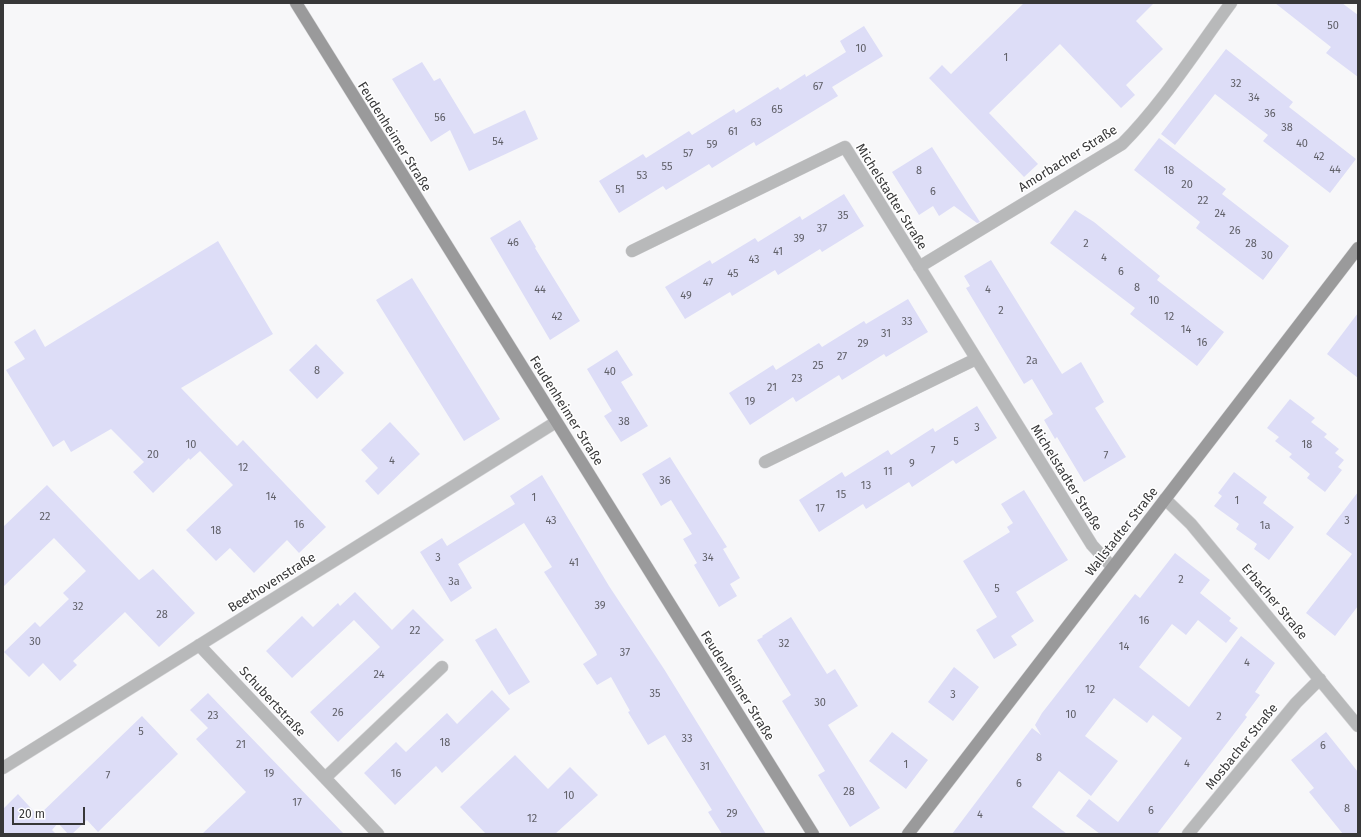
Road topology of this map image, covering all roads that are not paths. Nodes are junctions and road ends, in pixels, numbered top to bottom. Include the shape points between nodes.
1 (296, 3) edge
2 (1231, 3) edge
3 (1358, 248) edge
4 (632, 251) dead end
5 (919, 267) junction
6 (976, 359) junction
7 (556, 422) junction
8 (765, 462) dead end
9 (1165, 499) junction
10 (1112, 567) junction
11 (199, 645) junction
12 (442, 667) dead end
13 (1320, 679) junction
14 (1358, 726) edge
15 (3, 768) edge
16 (325, 778) junction
17 (378, 834) edge
18 (813, 834) edge
19 (908, 834) edge
20 (1188, 834) edge

1 - 7 main road, Feudenheimer Straße
2 - 5 street, Amorbacher Straße via 1162,96 1122,144
3 - 9 main road, Wallstadter Straße
4 - 5 street, Michelstadter Straße via 845,147
5 - 6 street, Michelstadter Straße
6 - 8 street
6 - 10 street, Michelstadter Straße via 1092,544
7 - 11 street, Beethovenstraße
7 - 18 main road, Feudenheimer Straße
9 - 10 main road, Wallstadter Straße
9 - 13 street, Erbacher Straße via 1191,524
10 - 19 main road, Wallstadter Straße
11 - 15 street, Beethovenstraße
11 - 16 street, Schubertstraße
12 - 16 street
13 - 14 street, Erbacher Straße
13 - 20 street, Mosbacher Straße via 1296,703
16 - 17 street, Schubertstraße

